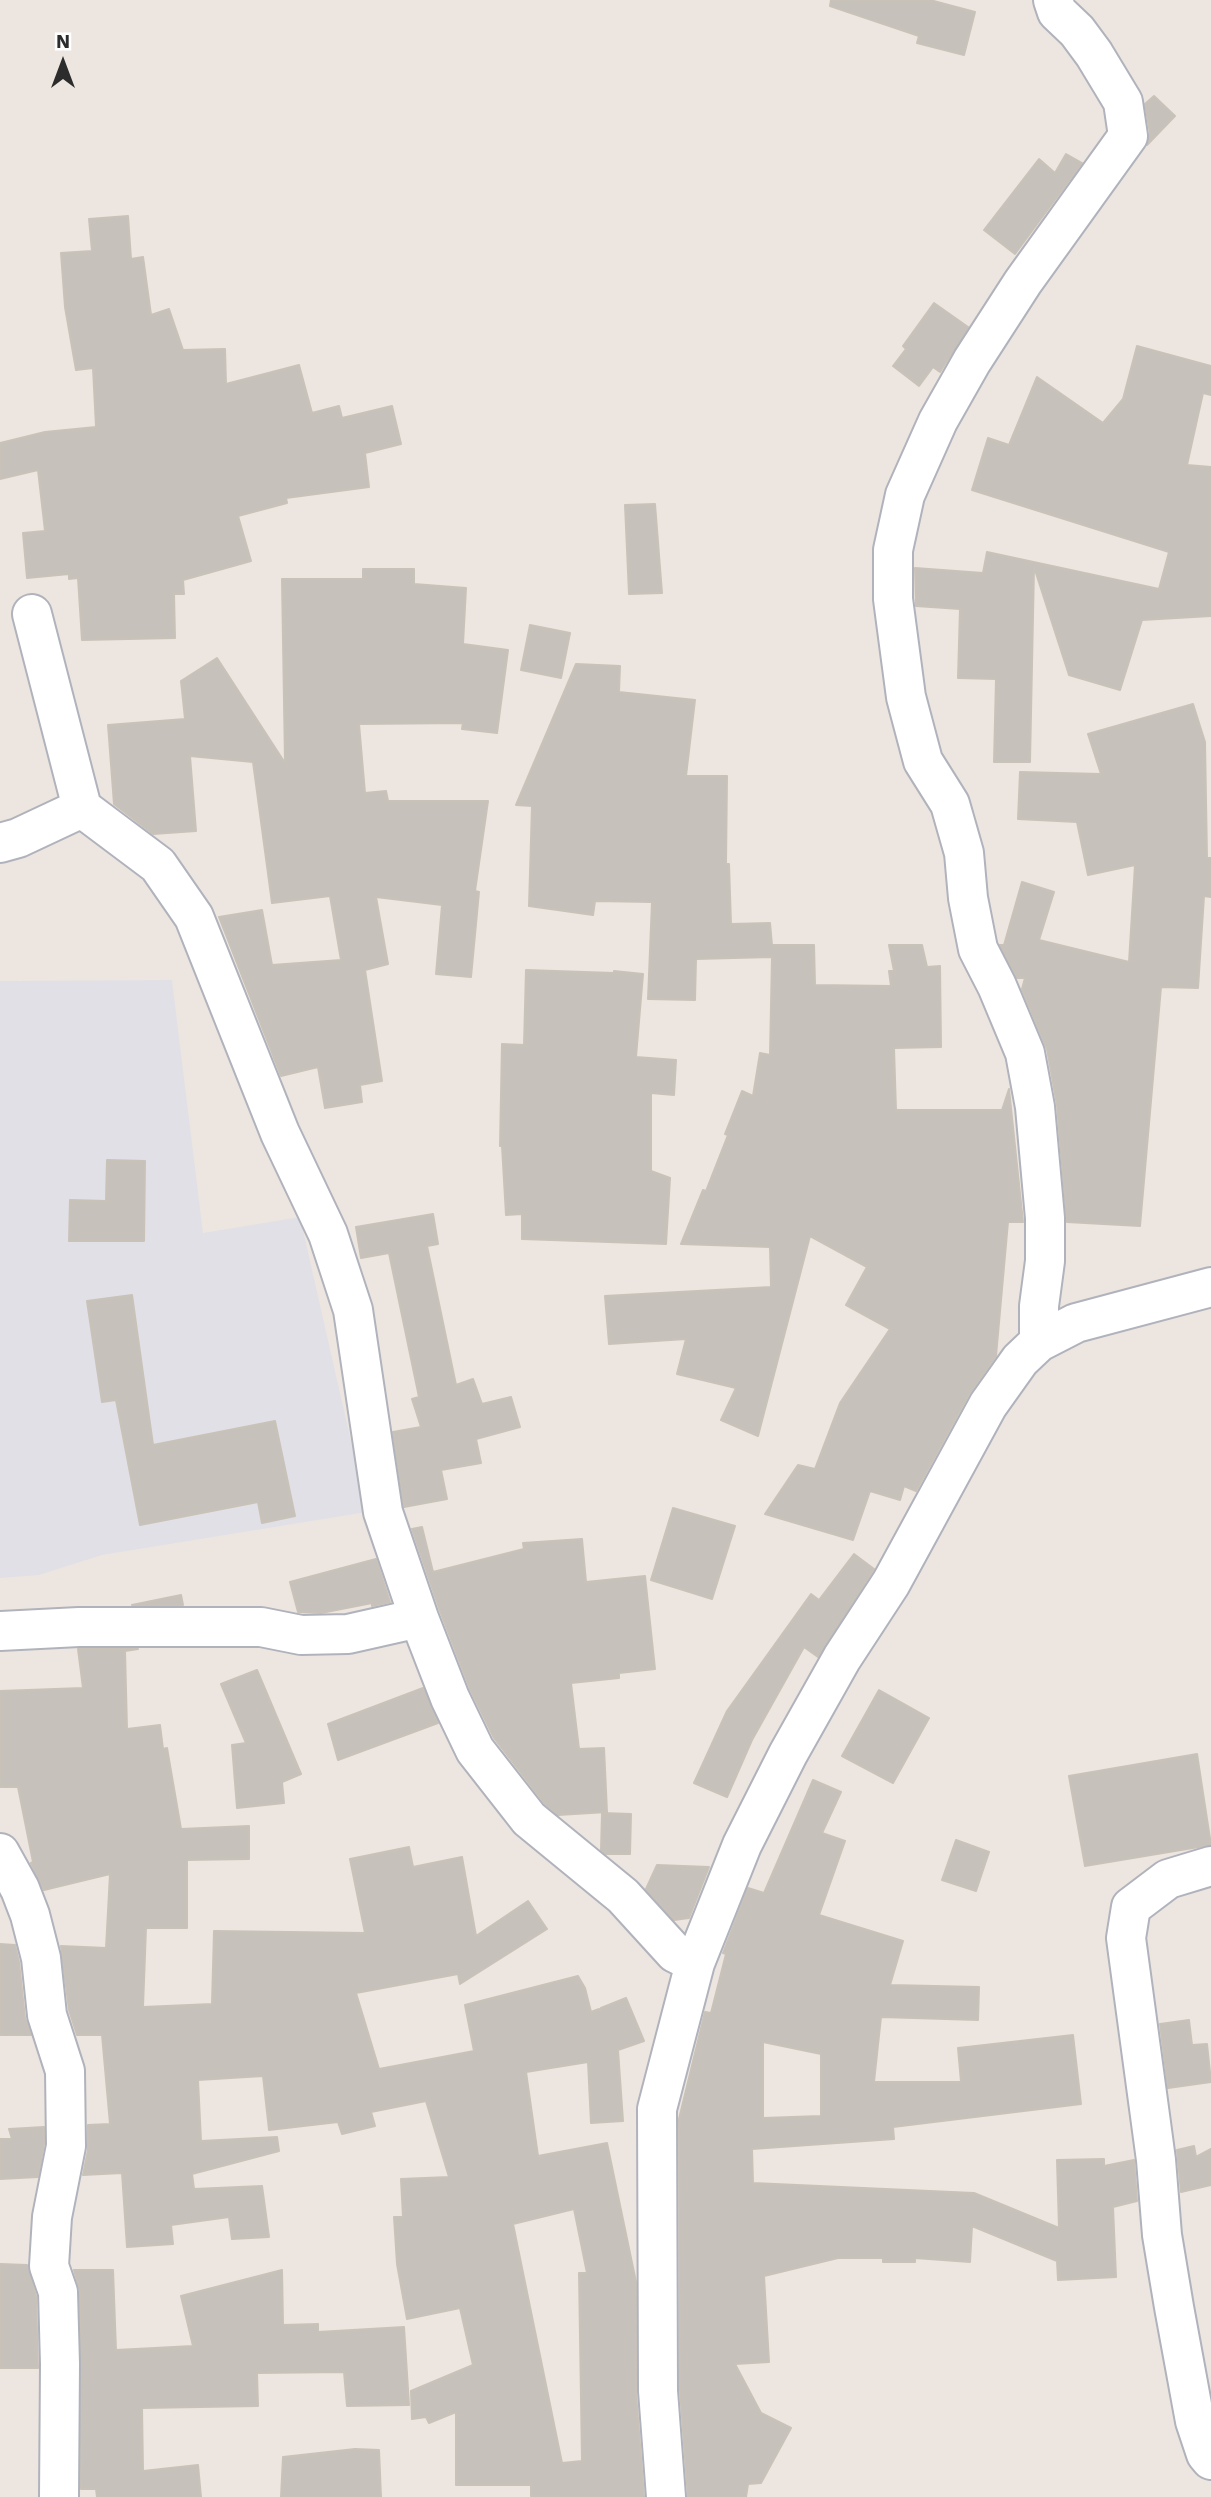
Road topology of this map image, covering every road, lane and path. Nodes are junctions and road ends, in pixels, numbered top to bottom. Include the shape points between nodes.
1 (1054, 0) edge
2 (32, 614) dead end
3 (82, 807) junction
4 (0, 844) edge
5 (1211, 1287) edge
6 (1038, 1342) junction
7 (419, 1618) junction
8 (0, 1631) edge
9 (0, 1853) edge
10 (1211, 1866) edge
11 (695, 1963) junction
12 (1211, 2460) edge
13 (59, 2497) edge
14 (666, 2497) edge

1 - 6 street via 1057,12 1094,54 1123,102 1128,136 1023,282 951,397 905,495 892,550 892,599 906,697 923,761 950,804 964,853 978,949 1025,1053 1035,1107 1045,1218
2 - 3 street
3 - 4 street
3 - 7 street via 158,865 194,917 280,1133 328,1234 353,1310 383,1512
5 - 6 street via 1076,1323
6 - 11 street via 988,1405 891,1583 795,1742 742,1846
7 - 8 street via 348,1634 301,1635 261,1627
7 - 11 street via 475,1750 529,1819 624,1896 675,1953
9 - 13 street via 30,1915 41,1958 47,2015 65,2070 66,2146 48,2266 58,2292
10 - 12 street via 1168,1879 1131,1907 1126,1938 1162,2235 1195,2421
11 - 14 street via 657,2109 659,2391

